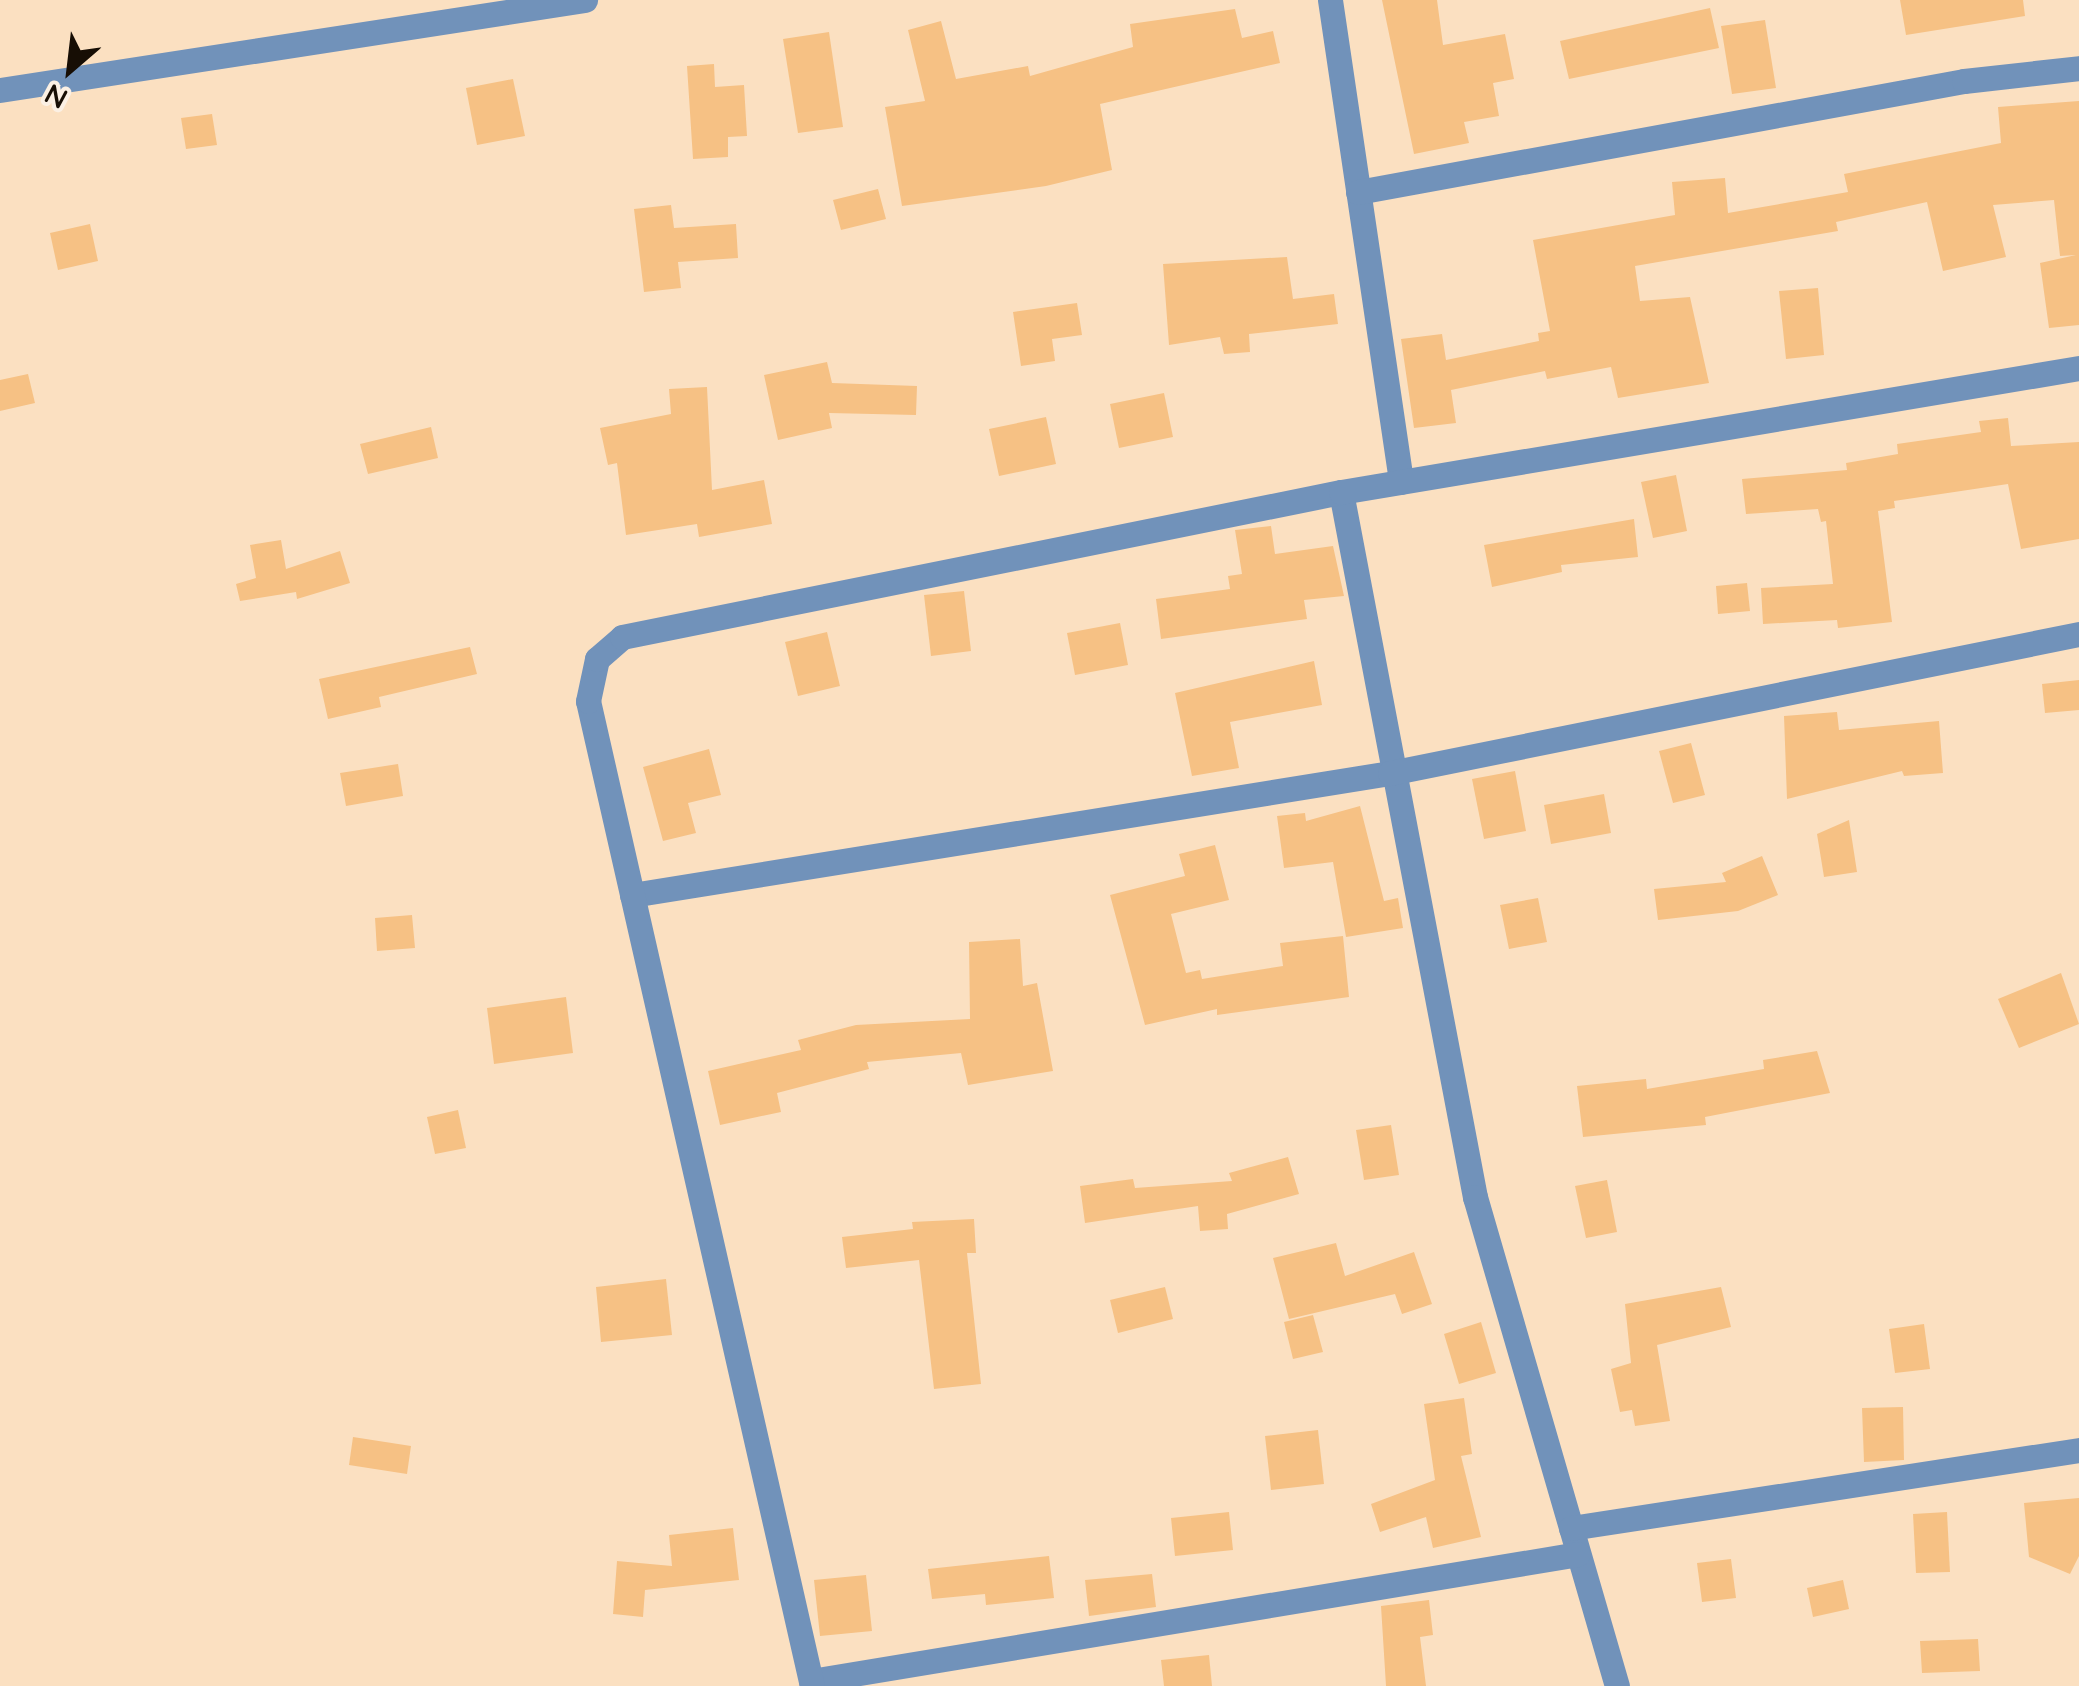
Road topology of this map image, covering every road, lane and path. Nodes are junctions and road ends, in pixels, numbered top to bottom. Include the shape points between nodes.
1 (585, 0) edge
2 (1330, 0) edge
3 (518, 5) edge
4 (2079, 68) edge
5 (0, 90) edge
6 (1358, 192) junction
7 (2079, 368) edge
8 (1401, 482) junction
9 (1341, 492) junction
10 (2079, 634) edge
11 (1390, 773) junction
12 (632, 895) junction
13 (2079, 1450) edge
14 (1571, 1528) junction
15 (1578, 1554) junction
16 (811, 1684) edge
17 (1617, 1686) edge

1 - 3 street
2 - 6 street
3 - 5 street
4 - 6 street via 1964,81
6 - 8 street
7 - 8 street
8 - 9 street
9 - 11 street
9 - 12 street via 622,638 597,658 588,702
10 - 11 street
11 - 12 street
11 - 14 street via 1475,1197
12 - 16 street
13 - 14 street
14 - 15 street
15 - 16 street
15 - 17 street

